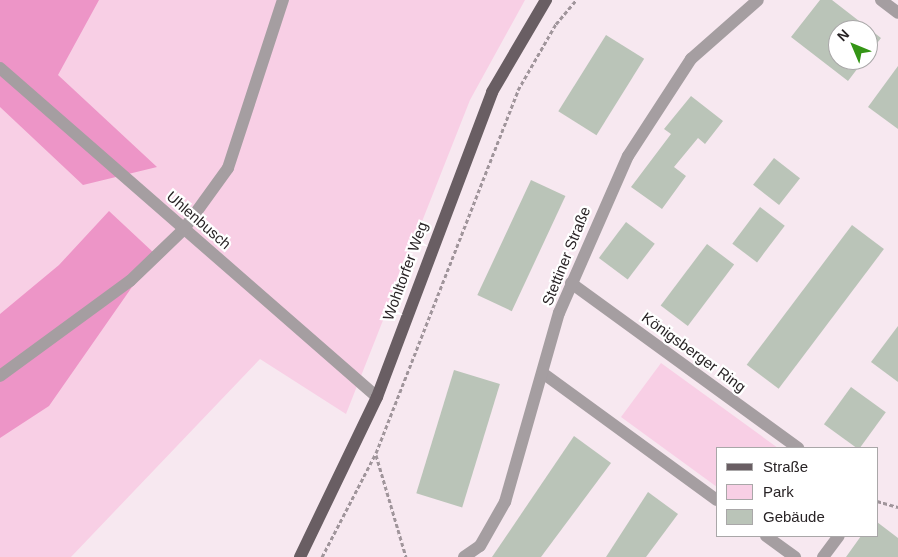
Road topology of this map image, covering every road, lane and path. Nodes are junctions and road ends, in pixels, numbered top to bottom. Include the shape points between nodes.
1 (283, 0) edge
2 (546, 0) edge
3 (576, 0) edge
4 (758, 0) edge
5 (881, 0) edge
6 (898, 14) edge
7 (0, 68) edge
8 (184, 229) junction
9 (571, 283) junction
10 (544, 374) junction
11 (0, 376) edge
12 (377, 397) junction
13 (797, 447) edge
14 (376, 454) junction
15 (716, 499) edge
16 (878, 501) edge
17 (898, 507) edge
18 (767, 537) edge
19 (838, 537) edge
20 (300, 557) edge
21 (322, 557) edge
22 (406, 557) edge
23 (464, 557) edge
24 (795, 557) edge
25 (823, 557) edge

1 - 8 street via 228,168
2 - 12 main road, Wohltorfer Weg via 492,92
3 - 14 path via 556,24 518,90
4 - 9 street, Stettiner Straße via 691,59 659,104 600,214
5 - 6 street
7 - 8 street, Uhlenbusch
8 - 11 street via 137,275
8 - 12 street, Uhlenbusch
9 - 10 street, Stettiner Straße
9 - 13 street, Königsberger Ring
10 - 15 street
10 - 23 street, Stettiner Straße via 505,502 480,546
12 - 20 main road, Wohltorfer Weg
14 - 21 path
14 - 22 path
16 - 17 path
18 - 24 street
19 - 25 street

